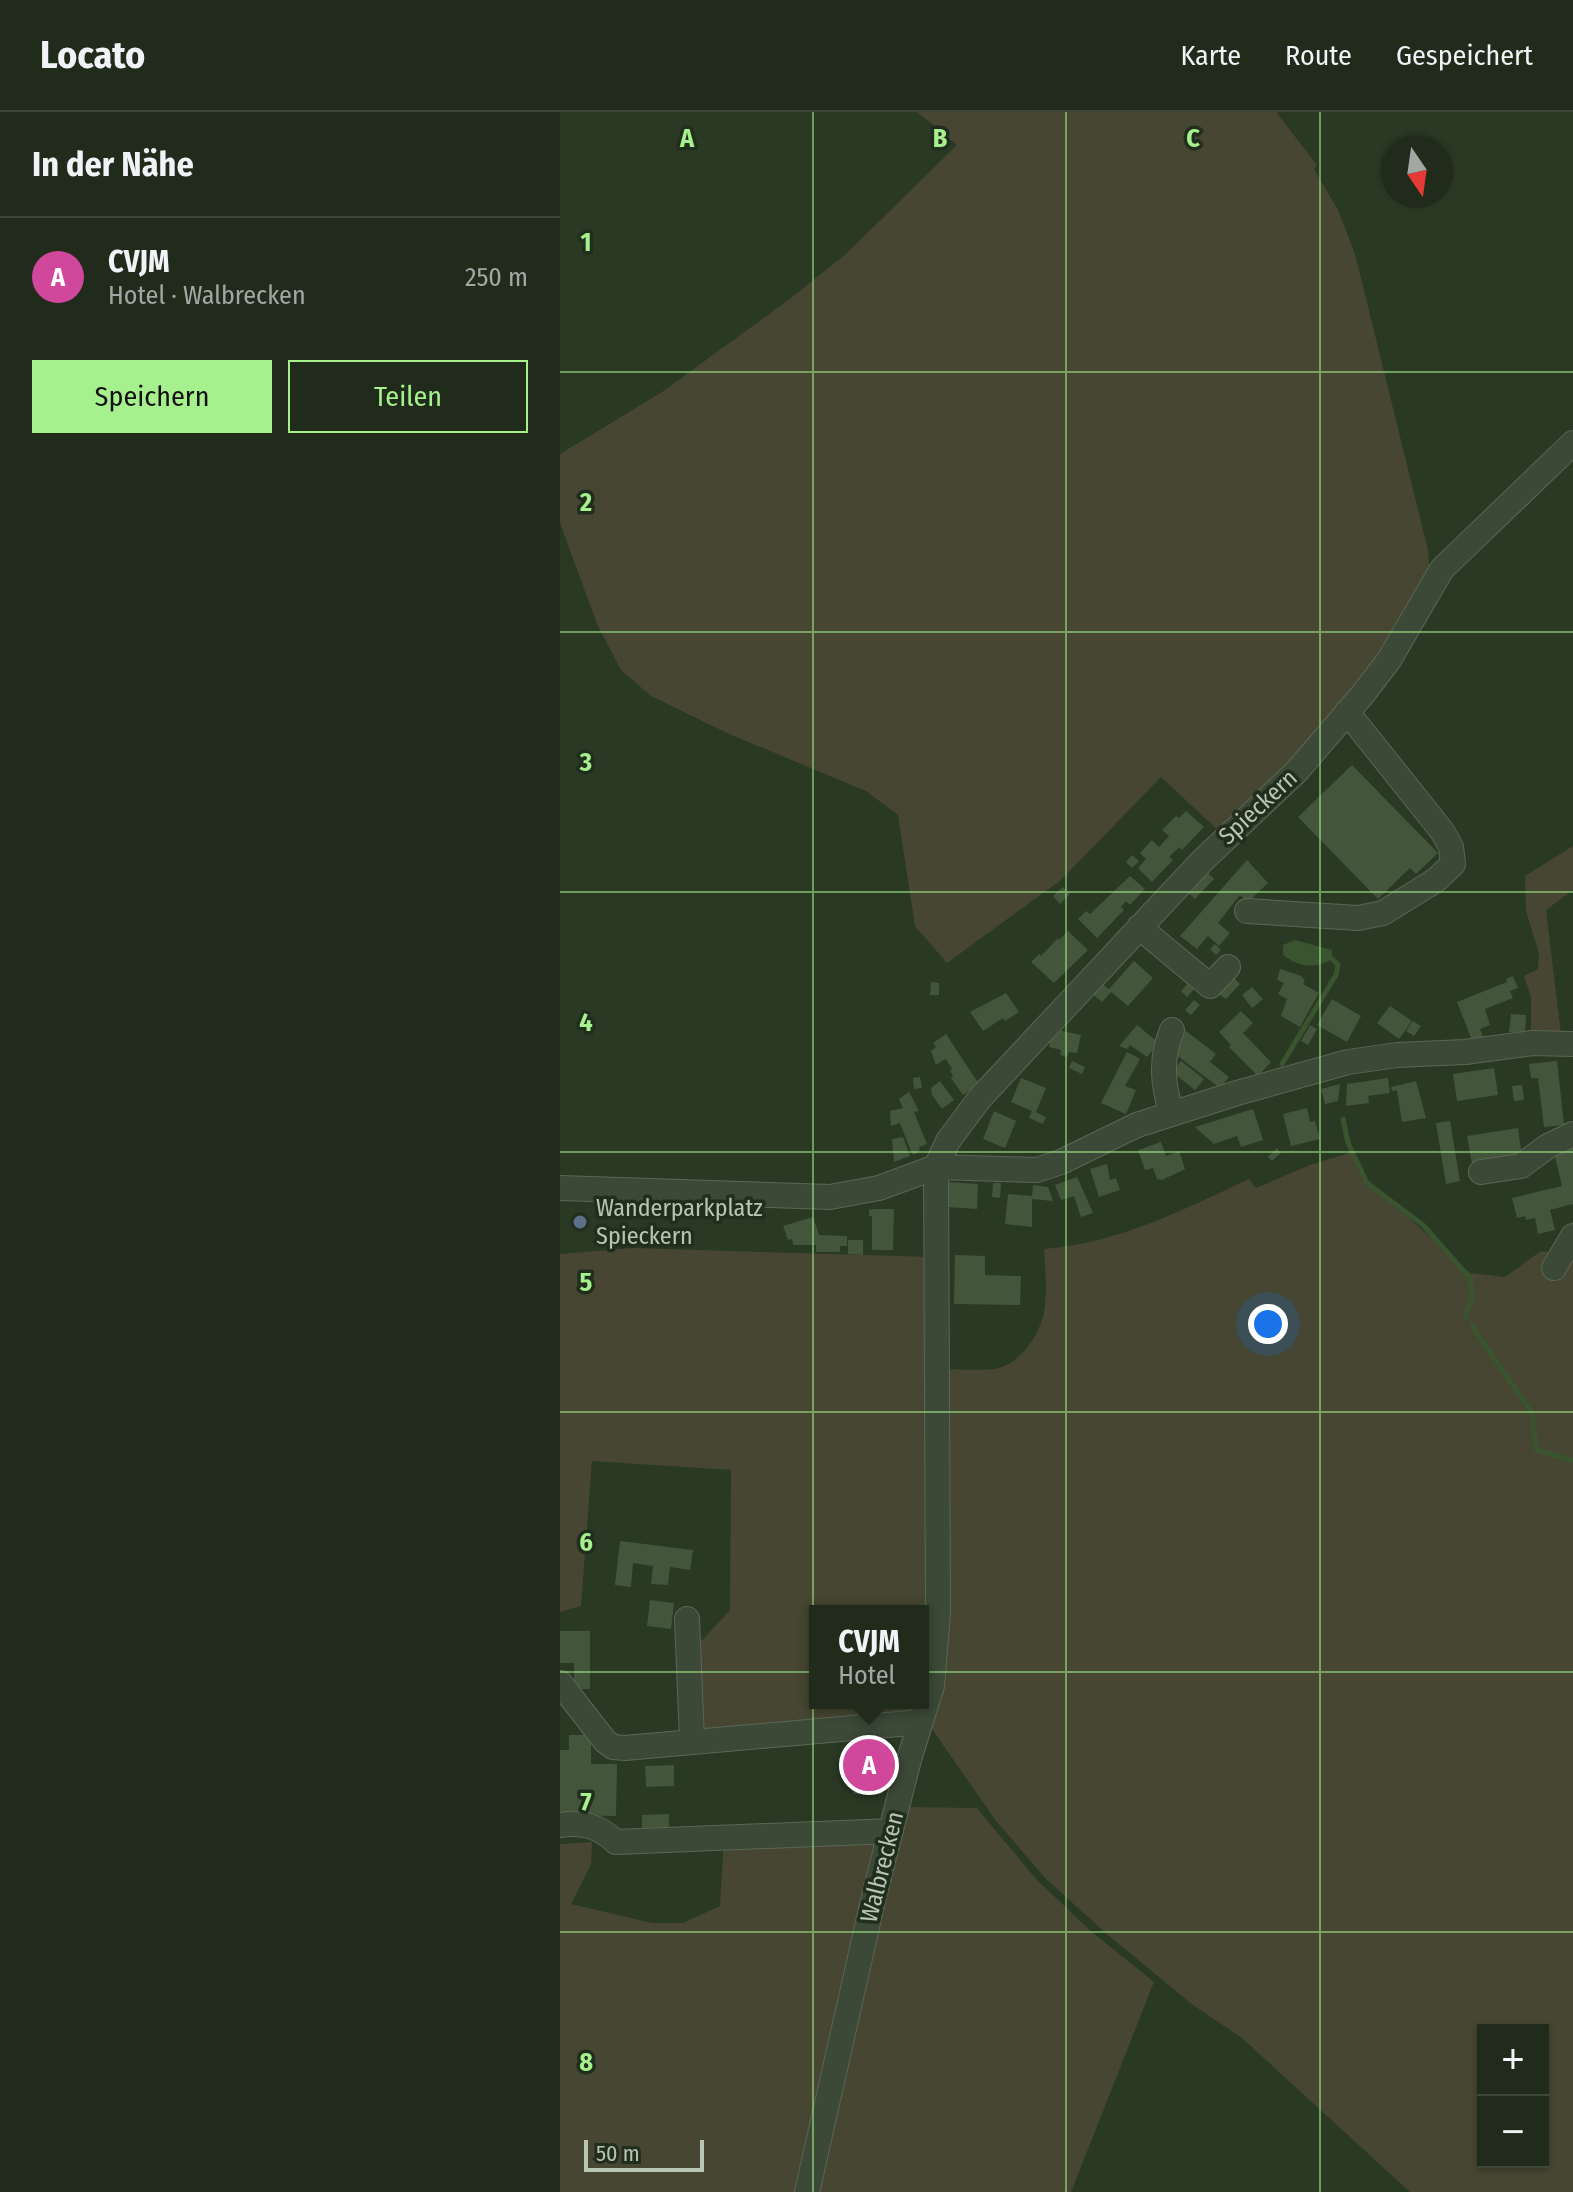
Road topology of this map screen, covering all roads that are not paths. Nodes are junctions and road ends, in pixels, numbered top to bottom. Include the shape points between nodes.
1 (1573, 443) edge
2 (1347, 712) junction
3 (1247, 911) dead end
4 (1139, 927) junction
5 (1228, 967) dead end
6 (1172, 1030) dead end
7 (1573, 1044) edge
8 (1171, 1113) junction
9 (1573, 1134) edge
10 (936, 1167) junction
11 (1481, 1172) dead end
12 (560, 1188) edge
13 (1573, 1236) edge
14 (1554, 1268) dead end
15 (935, 1369) joint
16 (687, 1619) dead end
17 (560, 1683) edge
18 (929, 1696) edge
19 (925, 1709) edge
20 (921, 1722) junction
21 (692, 1741) junction
22 (560, 1825) edge
23 (891, 1831) junction
24 (807, 2192) edge

1 - 2 street, Spieckern via 1442,569 1404,637
2 - 3 street via 1442,831 1453,864 1383,913 1358,918
2 - 4 street, Spieckern via 1297,771
4 - 5 street via 1210,986
4 - 10 street, Spieckern via 980,1098
6 - 8 street via 1163,1074
7 - 8 street via 1367,1059
8 - 10 street via 1037,1170
9 - 11 street via 1521,1166
10 - 12 street via 844,1196
10 - 15 street, Spieckern
13 - 14 street
15 - 18 street, Walbrecken via 936,1645
16 - 21 street
17 - 21 street via 613,1747
19 - 20 street, Walbrecken
20 - 21 street
20 - 23 street, Walbrecken
22 - 23 street via 589,1824 616,1842
23 - 24 street, Walbrecken

